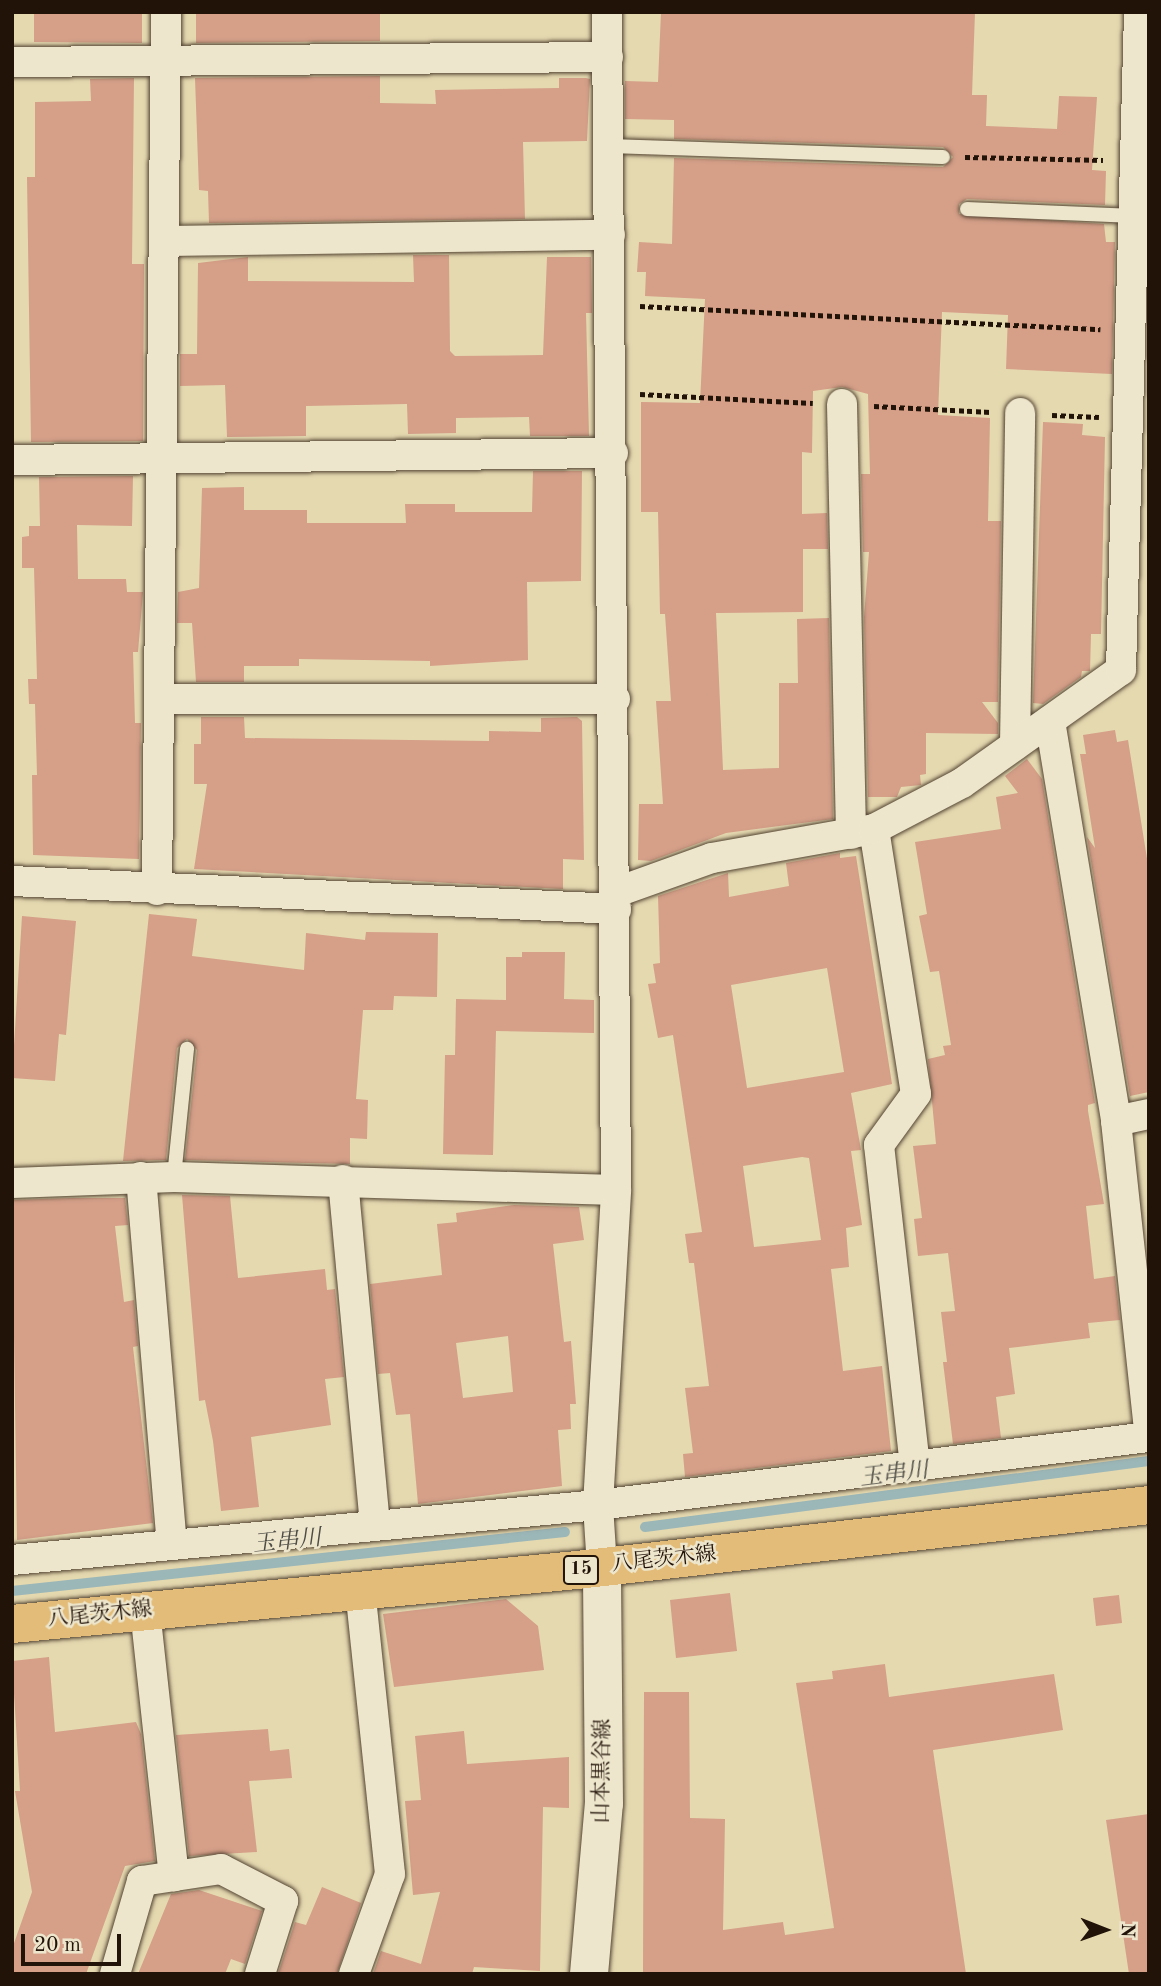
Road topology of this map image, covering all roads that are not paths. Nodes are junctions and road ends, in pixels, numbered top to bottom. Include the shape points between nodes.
1 (166, 12) edge
2 (607, 12) edge
3 (1139, 12) edge
4 (608, 57) junction
5 (167, 60) junction
6 (12, 62) edge
7 (609, 146) junction
8 (1140, 154) edge
9 (943, 157) road end
10 (967, 209) dead end
11 (1134, 216) junction
12 (610, 235) junction
13 (165, 241) junction
14 (1140, 296) edge
15 (842, 404) dead end
16 (1020, 413) dead end
17 (1138, 448) edge
18 (613, 453) junction
19 (162, 459) junction
20 (12, 460) edge
21 (160, 699) junction
22 (615, 699) junction
23 (1050, 721) junction
24 (1015, 745) junction
25 (862, 832) junction
26 (12, 881) edge
27 (158, 890) junction
28 (617, 901) junction
29 (187, 1049) dead end
30 (1149, 1114) edge
31 (1116, 1121) junction
32 (141, 1177) junction
33 (174, 1177) junction
34 (343, 1180) junction
35 (12, 1183) edge
36 (616, 1190) junction
37 (1149, 1430) edge
38 (1149, 1437) edge
39 (915, 1464) junction
40 (598, 1505) junction
41 (1149, 1505) edge
42 (375, 1526) junction
43 (172, 1545) junction
44 (12, 1560) edge
45 (602, 1567) junction
46 (360, 1588) junction
47 (145, 1610) junction
48 (12, 1624) edge
49 (174, 1876) junction
50 (115, 1974) edge
51 (260, 1974) edge
52 (354, 1974) edge
53 (589, 1974) edge

1 - 5 street
2 - 4 street
3 - 8 street
4 - 5 street
4 - 7 street
5 - 6 street
5 - 13 street
7 - 9 lane
7 - 12 street
8 - 11 street
10 - 11 lane
11 - 14 street
12 - 13 street
12 - 18 street
13 - 19 street
14 - 17 street via 1131,330
15 - 25 street
16 - 24 street
17 - 23 street via 1121,670
18 - 19 street
18 - 22 street
19 - 20 street
19 - 21 street
21 - 22 street
21 - 27 street
22 - 28 street
23 - 24 street
23 - 31 street
24 - 25 street via 962,783
25 - 28 street via 712,858
25 - 39 street via 916,1094 879,1145
26 - 27 street
27 - 28 street
28 - 36 street
29 - 33 lane
30 - 31 street
31 - 37 street
32 - 33 street
32 - 35 street
32 - 43 street
33 - 34 street
34 - 36 street
34 - 42 street
36 - 40 street
38 - 39 street
39 - 40 street
40 - 42 street
40 - 45 street
41 - 45 main road, 八尾茨木線 / 15
42 - 43 street
43 - 44 street
45 - 46 main road, 八尾茨木線 / 15
45 - 53 main road, 山本黒谷線 via 604,1804
46 - 47 main road, 八尾茨木線 / 15
46 - 52 street via 390,1874
47 - 48 main road, 八尾茨木線 / 15
47 - 49 street
49 - 50 street via 142,1881
49 - 51 street via 221,1869 283,1901

